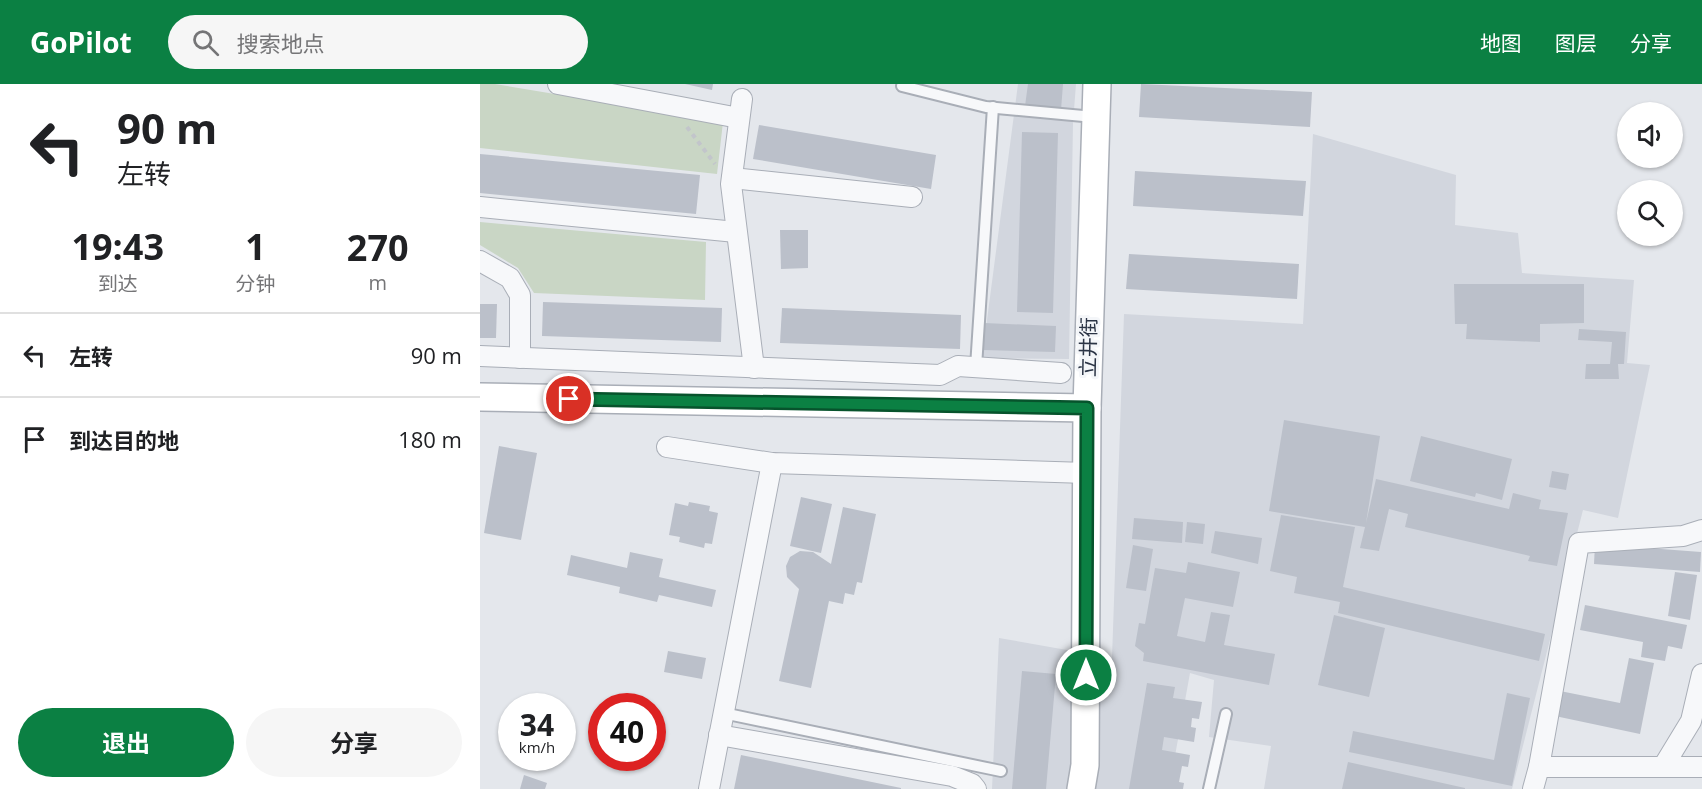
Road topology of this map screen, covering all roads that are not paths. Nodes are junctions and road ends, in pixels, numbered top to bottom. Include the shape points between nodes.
1 (558, 84) edge
2 (1097, 84) edge
3 (902, 86) dead end
4 (993, 107) junction
5 (1094, 117) junction
6 (732, 178) junction
7 (912, 197) dead end
8 (480, 207) edge
9 (736, 232) junction
10 (480, 261) edge
11 (480, 356) edge
12 (520, 358) junction
13 (976, 367) junction
14 (753, 368) junction
15 (1061, 373) dead end
16 (480, 397) edge
17 (1087, 408) junction
18 (667, 447) dead end
19 (772, 463) junction
20 (1086, 473) junction
21 (1702, 530) edge
22 (1702, 674) edge
23 (723, 713) junction
24 (1226, 714) dead end
25 (719, 735) junction
26 (1539, 767) junction
27 (1663, 767) junction
28 (1702, 767) edge
29 (1001, 771) dead end
30 (709, 789) edge
31 (976, 789) edge
32 (1080, 789) edge
33 (1209, 789) edge
34 (1533, 789) edge

1 - 6 street via 670,105 741,109
2 - 5 street, 立井街
3 - 4 lane
4 - 5 lane
4 - 13 lane
5 - 17 street, 立井街
6 - 7 street
6 - 9 street
8 - 9 street
9 - 14 street
10 - 12 street via 510,278 520,295
11 - 12 street
12 - 14 street
13 - 14 street via 958,366 940,375
13 - 15 street
16 - 17 street
17 - 20 street, 立井街
18 - 19 street
19 - 20 street
19 - 23 street
20 - 32 street, 立井街 via 1085,765
21 - 26 street via 1683,536 1580,543
22 - 27 street via 1690,721
23 - 25 street
23 - 29 lane
24 - 33 lane
25 - 30 street
25 - 31 street via 952,776
26 - 27 street
26 - 34 street
27 - 28 street

